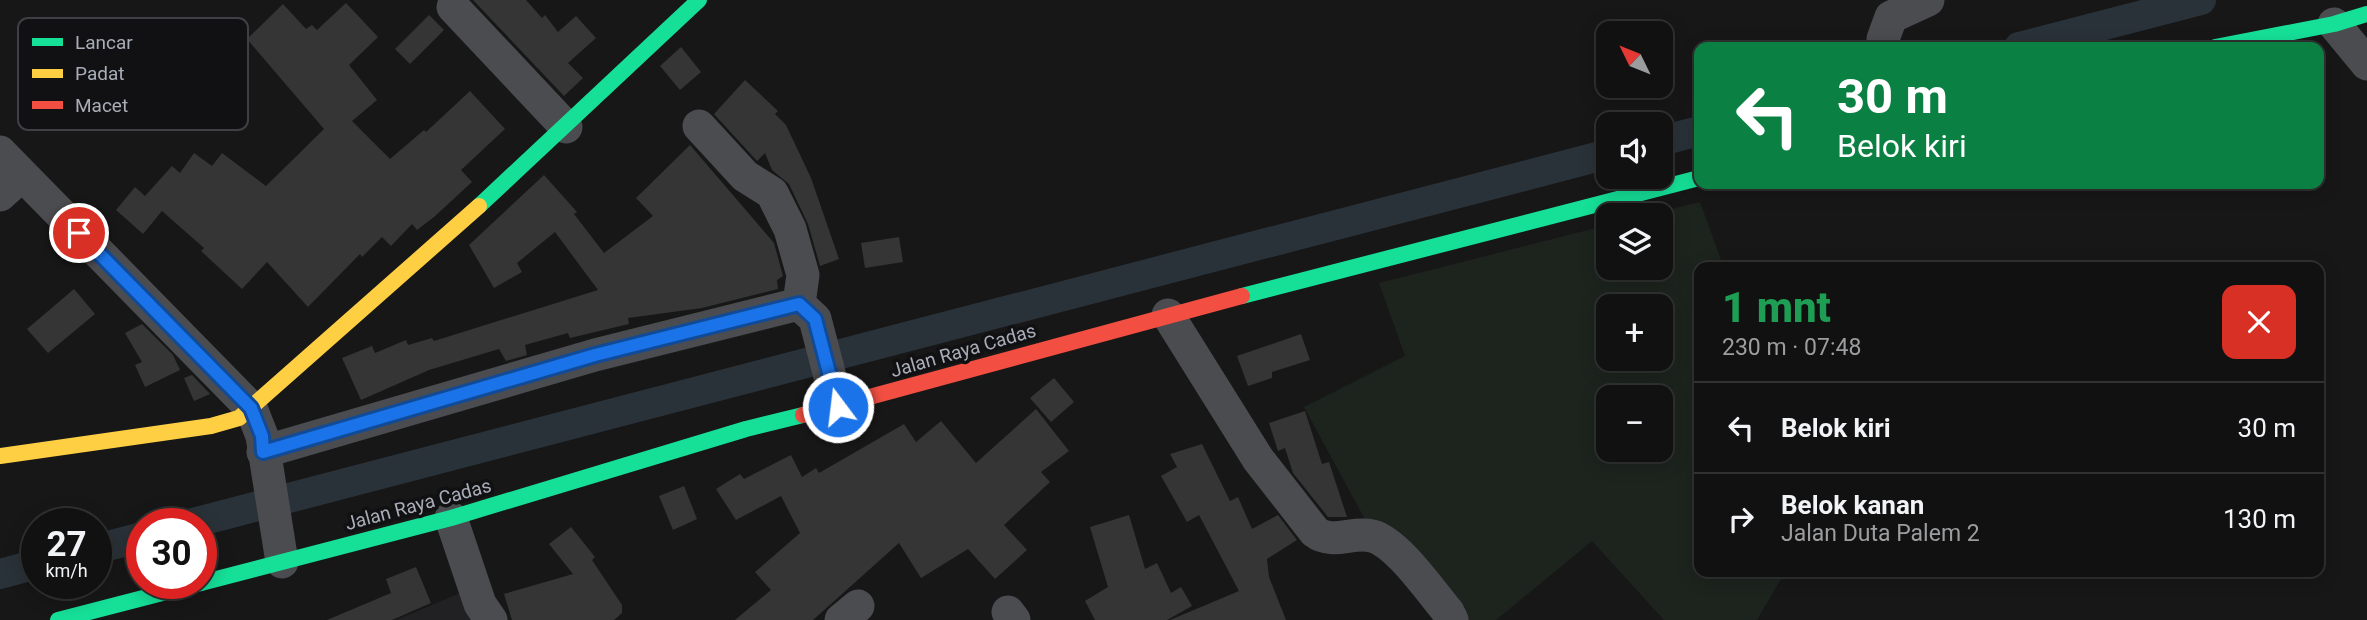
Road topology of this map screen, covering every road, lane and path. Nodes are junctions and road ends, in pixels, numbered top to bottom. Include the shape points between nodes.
1 (699, 0) edge
2 (1928, 0) edge
3 (453, 7) dead end
4 (2367, 14) edge
5 (2334, 24) junction
6 (1884, 42) edge
7 (2241, 42) edge
8 (2367, 64) edge
9 (699, 125) dead end
10 (566, 127) junction
11 (7, 174) edge
12 (1694, 179) edge
13 (807, 312) junction
14 (1168, 315) junction
15 (835, 397) junction
16 (260, 440) junction
17 (0, 456) edge
18 (451, 518) junction
19 (282, 552) junction
20 (217, 577) edge
21 (139, 599) edge
22 (58, 620) edge
23 (491, 620) edge
24 (1452, 620) edge

1 - 10 street
2 - 6 street via 1891,17
3 - 10 street
4 - 5 street
5 - 7 street
5 - 8 street
9 - 13 street via 745,176 777,201 803,275
10 - 16 street
11 - 16 street
12 - 14 street, Jalan Raya Cadas
13 - 15 street
13 - 16 street via 595,355
14 - 15 street, Jalan Raya Cadas
14 - 24 street via 1258,459 1315,533 1326,539 1359,534 1383,540
15 - 18 street, Jalan Raya Cadas via 746,429
16 - 17 street via 239,418 211,426
16 - 19 street
18 - 19 street, Jalan Raya Cadas
18 - 23 street via 480,604
19 - 20 street, Jalan Raya Cadas
21 - 22 street, Jalan Raya Cadas

